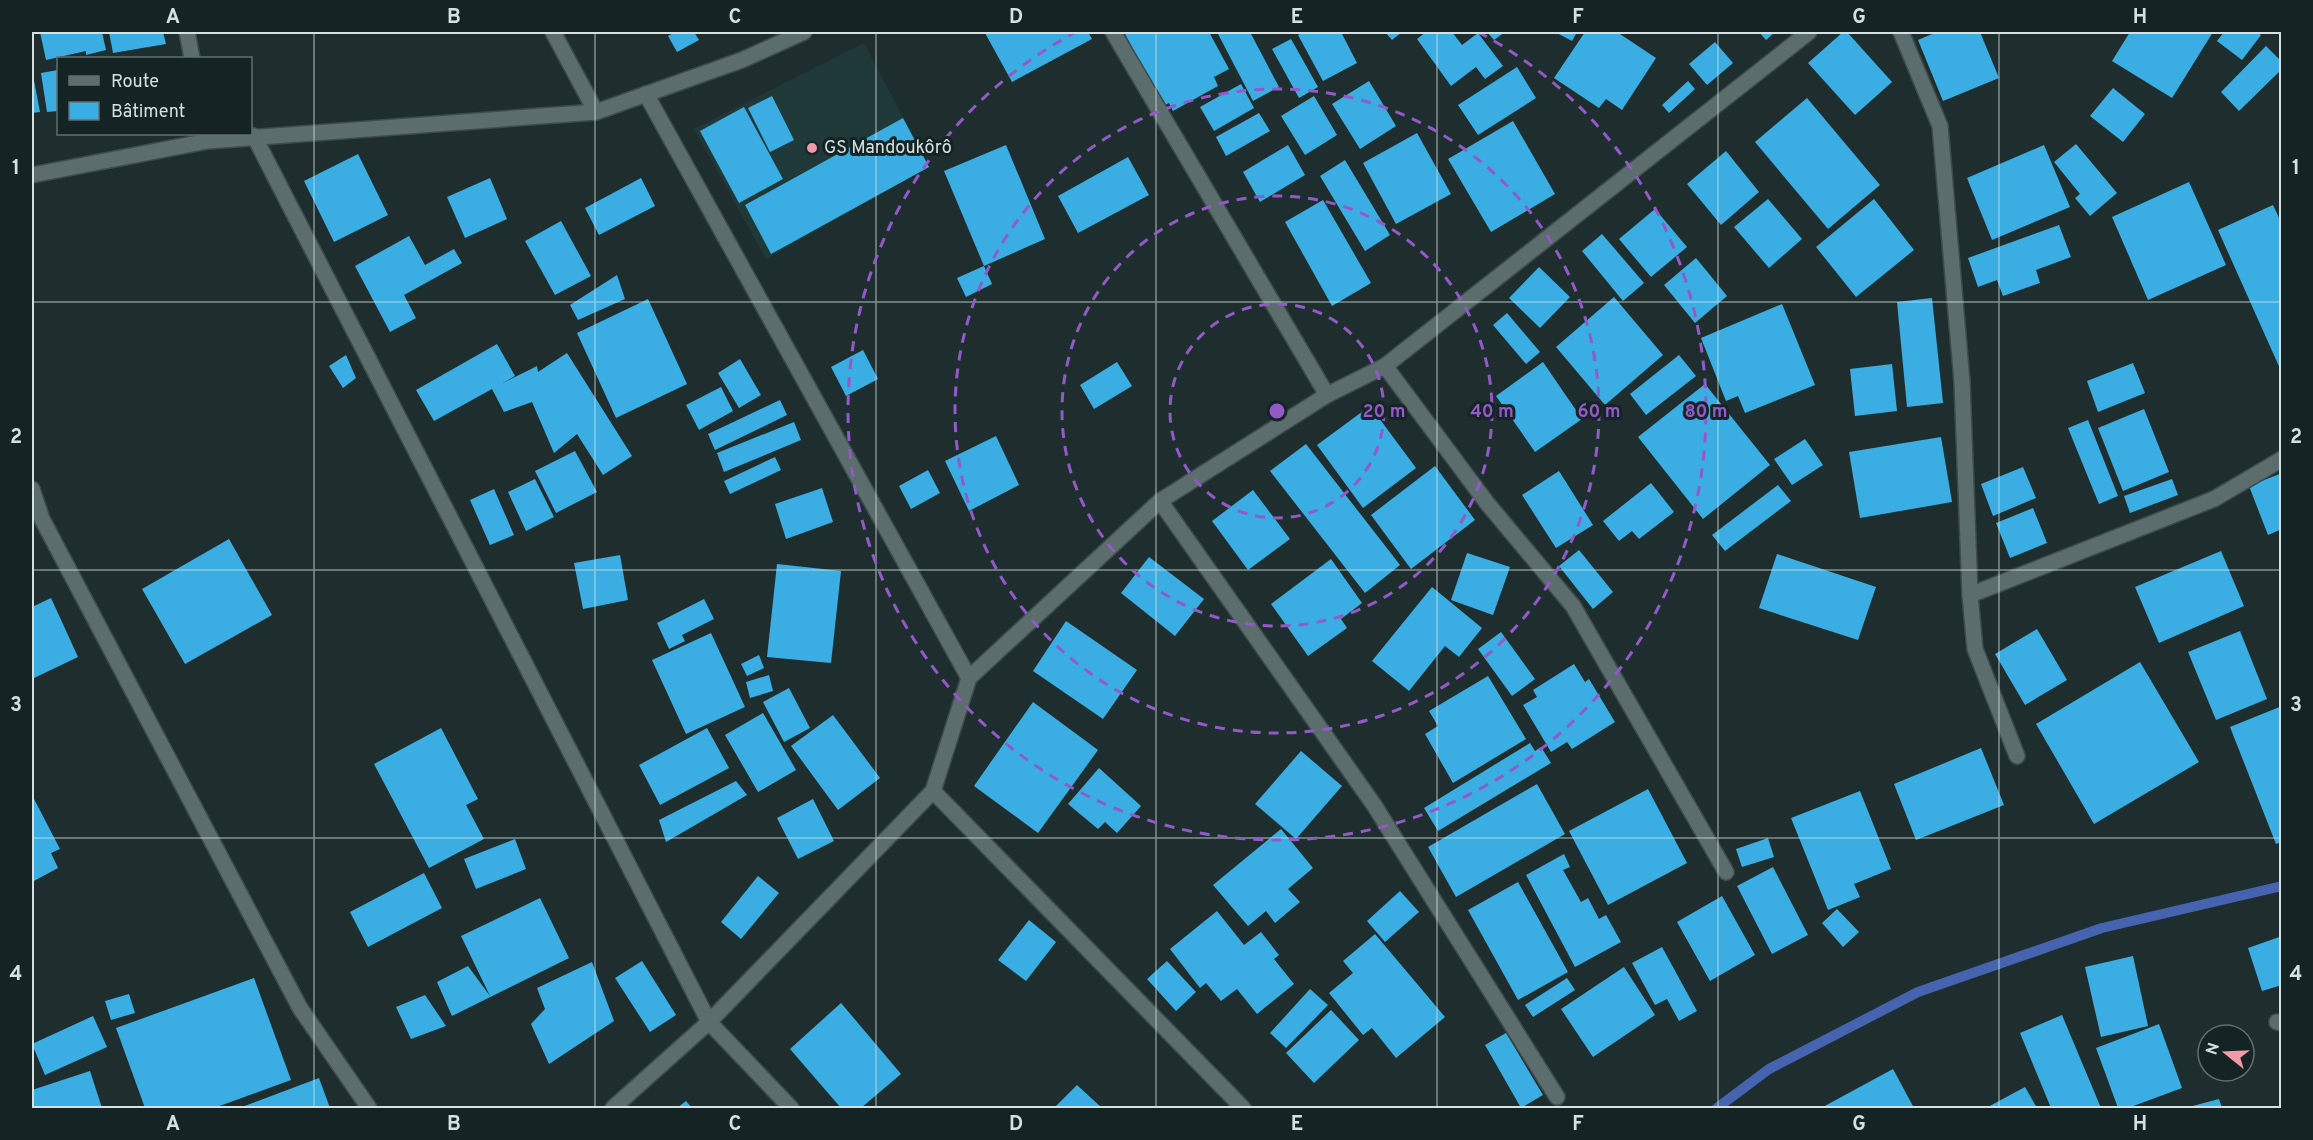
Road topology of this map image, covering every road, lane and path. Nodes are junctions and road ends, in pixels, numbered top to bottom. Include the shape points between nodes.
1 (187, 32) edge
2 (553, 32) edge
3 (804, 32) edge
4 (1113, 32) edge
5 (1809, 32) edge
6 (1901, 32) edge
7 (192, 57) edge
8 (646, 94) junction
9 (596, 112) junction
10 (254, 136) junction
11 (207, 137) edge
12 (32, 175) edge
13 (1385, 366) junction
14 (1327, 395) junction
15 (2282, 459) edge
16 (32, 489) edge
17 (1161, 501) junction
18 (1970, 595) junction
19 (969, 678) junction
20 (2017, 756) dead end
21 (933, 791) junction
22 (1726, 872) dead end
23 (709, 1022) junction
24 (1557, 1097) dead end
25 (369, 1108) edge
26 (613, 1108) edge
27 (791, 1108) edge
28 (1243, 1108) edge

1 - 7 street
2 - 9 street
3 - 8 street via 742,60
4 - 14 street
5 - 13 street
6 - 18 street via 1940,126 1962,382
8 - 9 street
8 - 19 street
9 - 10 street
10 - 11 street
10 - 23 street
11 - 12 street
13 - 14 street
13 - 22 street via 1487,504 1573,606
14 - 17 street
15 - 18 street via 2214,500
16 - 25 street via 42,519 300,1008
17 - 19 street
17 - 24 street via 1374,805
18 - 20 street via 1975,649
19 - 21 street
21 - 23 street
21 - 28 street
23 - 26 street
23 - 27 street

